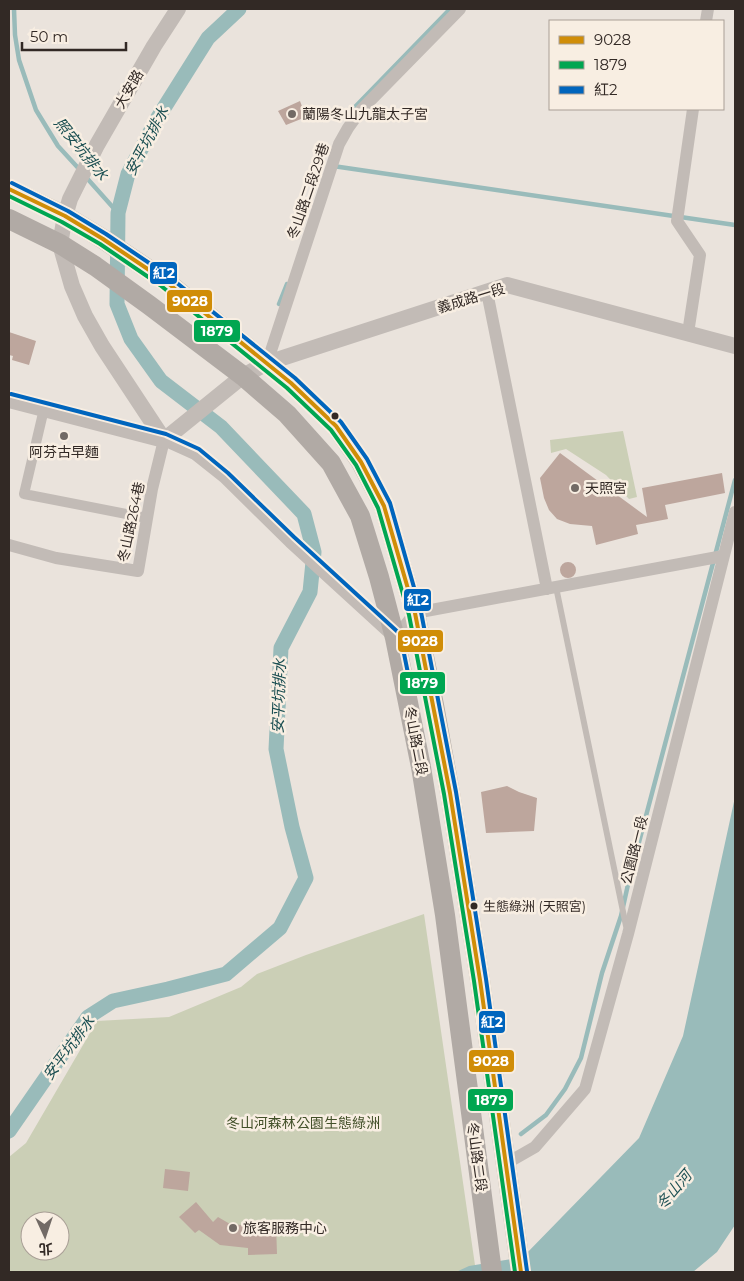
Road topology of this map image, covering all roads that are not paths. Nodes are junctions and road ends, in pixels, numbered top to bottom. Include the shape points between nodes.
1 (178, 9) edge
2 (460, 9) edge
3 (693, 110) edge
4 (9, 189) edge
5 (67, 208) junction
6 (9, 219) edge
7 (60, 244) junction
8 (487, 292) junction
9 (688, 333) junction
10 (735, 346) edge
11 (267, 363) junction
12 (243, 376) junction
13 (9, 400) edge
14 (44, 409) junction
15 (164, 440) junction
16 (735, 512) edge
17 (148, 518) junction
18 (9, 545) edge
19 (723, 556) junction
20 (552, 588) junction
21 (414, 613) junction
22 (395, 638) junction
23 (628, 934) junction
24 (507, 1163) junction
25 (492, 1272) edge
26 (521, 1272) edge

1 - 5 street, 大安路 via 97,145
2 - 11 street, 冬山路二段29巷 via 361,110 339,144
3 - 9 street via 676,221 700,255
4 - 5 main road, 冬山路二段
5 - 7 street, 大安路
5 - 11 main road, 冬山路二段 via 103,239 164,280
6 - 7 main road, 冬山路二段
7 - 12 main road, 冬山路二段 via 149,304
7 - 15 street via 85,316
8 - 9 street, 義成路一段 via 507,285
8 - 11 street, 義成路一段
8 - 20 street
9 - 10 street, 義成路一段
11 - 12 street, 義成路一段
11 - 21 main road, 冬山路二段 via 336,426 361,462 384,506
12 - 15 street, 義成路一段
12 - 22 main road, 冬山路二段 via 287,414 331,463 360,516
13 - 14 street
14 - 15 street
14 - 17 street via 24,494
15 - 17 street, 冬山路264巷
15 - 22 street via 195,454 224,477
16 - 19 street, 公園路一段
17 - 18 street, 冬山路264巷 via 138,571 56,558
19 - 20 street
19 - 23 street, 公園路一段
20 - 21 street
20 - 23 lane
21 - 22 street
21 - 24 main road, 冬山路二段 via 452,802
22 - 25 main road, 冬山路二段 via 434,841
23 - 24 street, 公園路一段 via 585,1089 535,1147
24 - 26 main road, 冬山路二段

